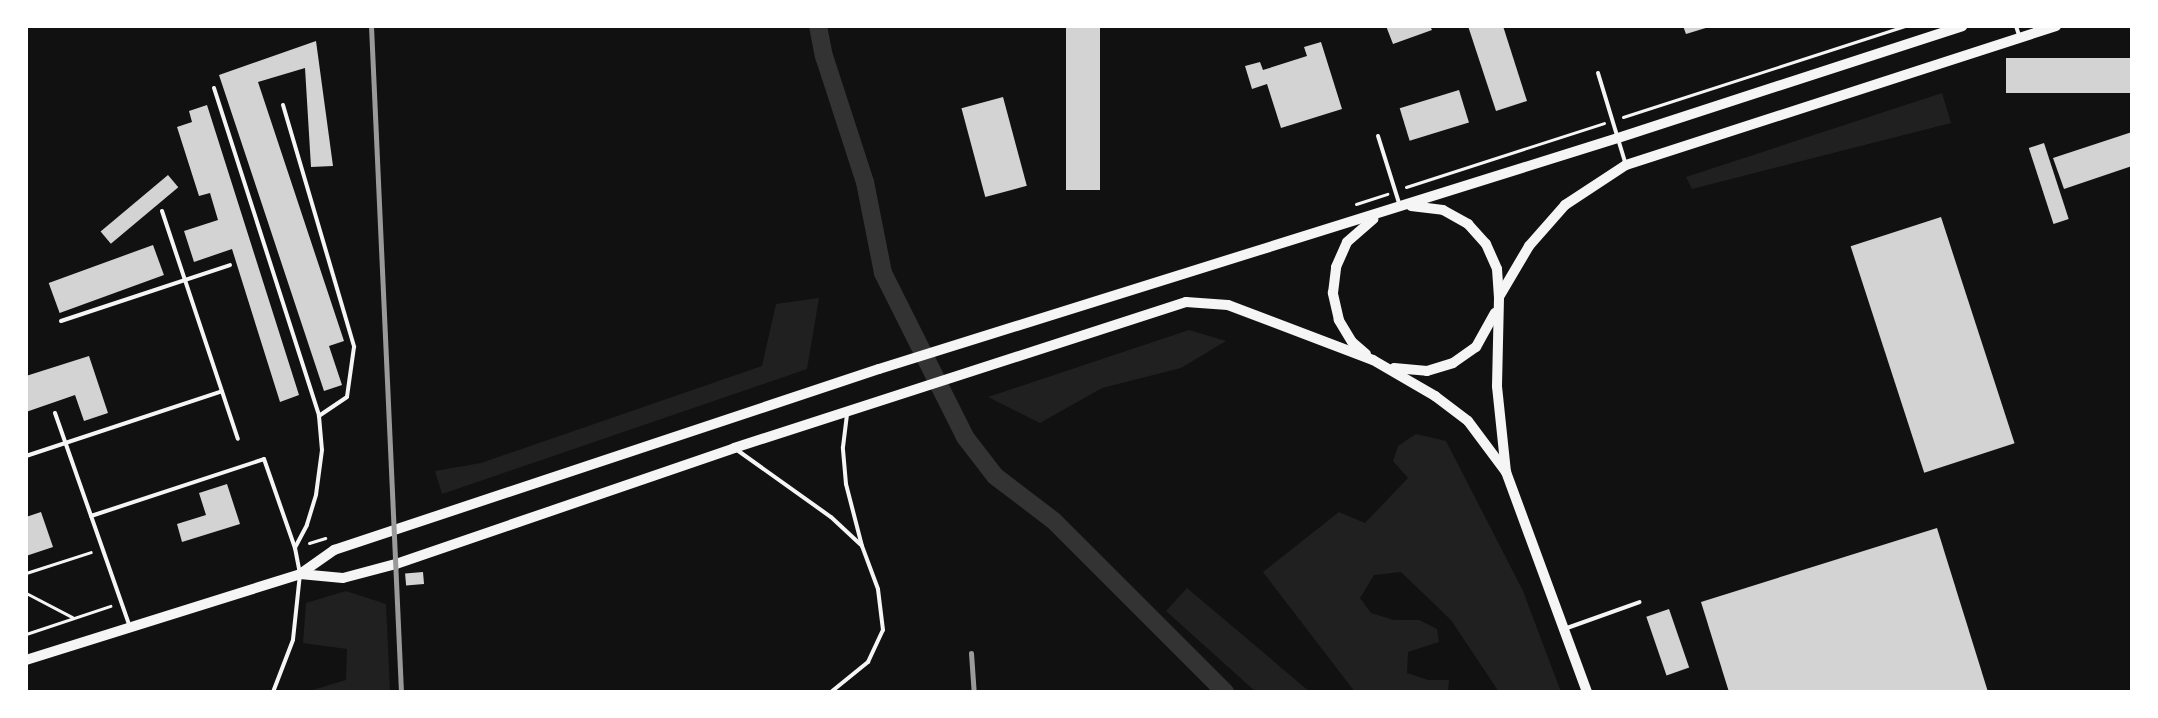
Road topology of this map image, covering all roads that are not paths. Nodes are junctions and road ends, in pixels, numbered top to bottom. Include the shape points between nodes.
1 (1962, 26) edge
2 (2016, 26) edge
3 (2056, 26) edge
4 (2020, 38) junction
5 (1598, 73) dead end
6 (214, 88) dead end
7 (283, 105) dead end
8 (1378, 136) dead end
9 (1618, 138) junction
10 (1626, 165) junction
11 (1400, 207) junction
12 (1389, 210) junction
13 (162, 211) dead end
14 (230, 265) dead end
15 (185, 280) junction
16 (1499, 297) junction
17 (61, 321) dead end
18 (1373, 360) junction
19 (222, 391) junction
20 (847, 411) junction
21 (55, 413) dead end
22 (319, 416) junction
23 (238, 439) dead end
24 (65, 443) junction
25 (734, 448) junction
26 (26, 456) edge
27 (1506, 472) junction
28 (91, 516) junction
29 (862, 546) junction
30 (295, 548) junction
31 (300, 574) junction
32 (1640, 602) dead end
33 (130, 627) junction
34 (1564, 629) junction
35 (26, 660) edge
36 (273, 692) edge
37 (831, 692) edge
38 (1587, 692) edge

1 - 9 street
2 - 4 lane
3 - 4 street
4 - 10 street
5 - 9 lane
6 - 22 lane
7 - 22 lane via 354,347 347,397
8 - 11 lane
9 - 10 lane
9 - 11 street
10 - 16 street via 1565,205 1529,246
11 - 12 street
11 - 16 street via 1443,210 1468,224 1486,244 1497,269
12 - 18 street via 1365,223 1347,242 1333,293 1339,320 1352,342
12 - 31 street via 879,369 334,550
13 - 15 lane
14 - 15 lane
15 - 17 lane
15 - 19 lane
16 - 18 street via 1492,324 1476,347 1453,363 1427,371 1399,370
16 - 27 street via 1497,386
18 - 20 street via 1228,305 1186,302
18 - 27 street via 1468,421
19 - 23 lane
19 - 24 lane
20 - 25 street
20 - 29 lane via 846,484
21 - 24 lane
22 - 30 lane via 322,450 316,495
24 - 26 lane
24 - 28 lane
25 - 29 lane via 831,517
25 - 31 street via 396,564 343,578
27 - 34 street
28 - 30 lane via 264,459
28 - 33 lane
29 - 37 lane via 878,589 883,630 868,662
30 - 31 lane
31 - 33 street
31 - 36 lane via 293,640
32 - 34 lane
33 - 35 street
34 - 38 street

